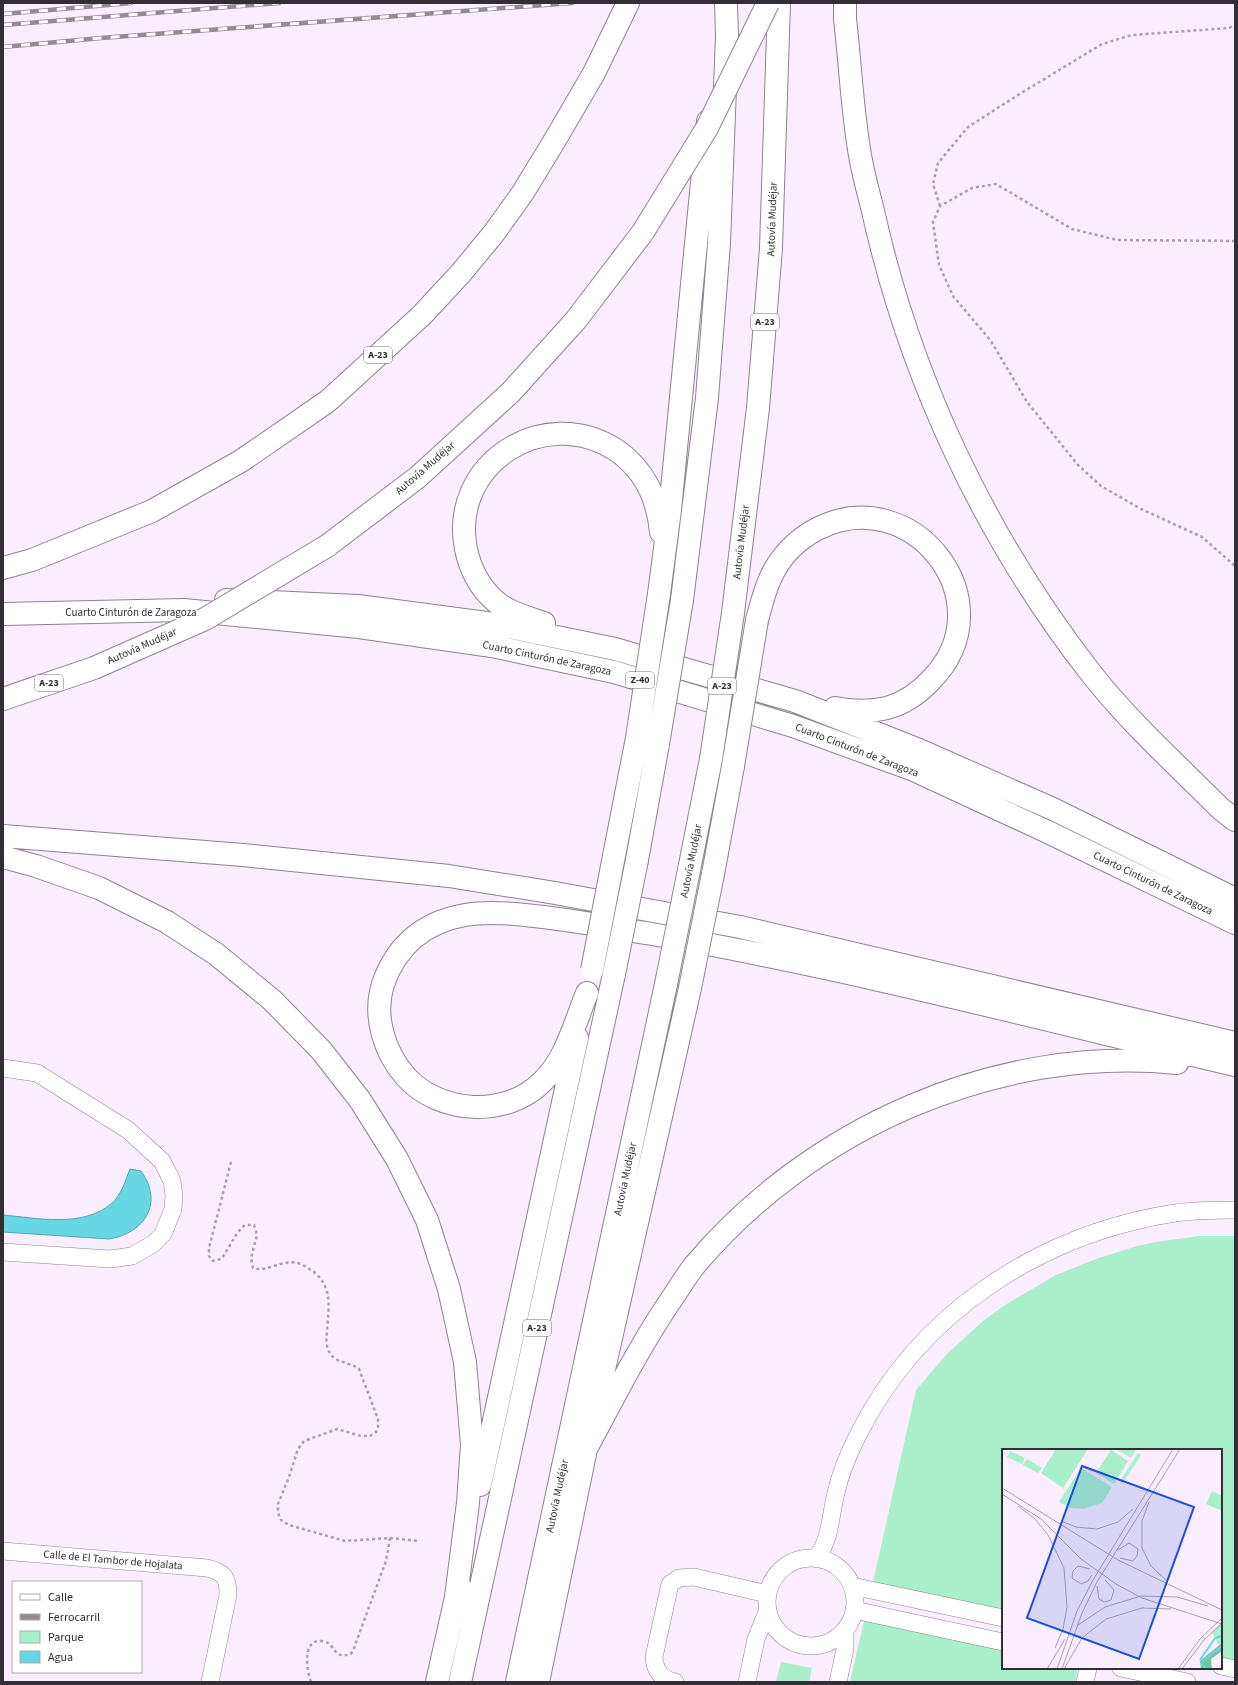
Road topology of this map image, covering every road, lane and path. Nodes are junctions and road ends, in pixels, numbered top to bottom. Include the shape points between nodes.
1 (628, 3) edge
2 (726, 3) edge
3 (768, 3) edge
4 (779, 3) edge
5 (845, 3) edge
6 (1235, 25) edge
7 (727, 36) junction
8 (940, 206) junction
9 (1235, 241) edge
10 (663, 565) junction
11 (1235, 566) edge
12 (3, 568) edge
13 (9, 614) edge
14 (615, 649) junction
15 (3, 699) edge
16 (795, 702) junction
17 (1235, 820) edge
18 (3, 836) edge
19 (3, 857) edge
20 (1235, 899) edge
21 (1235, 923) edge
22 (587, 993) junction
23 (1235, 1042) edge
24 (1235, 1066) edge
25 (3, 1068) edge
26 (1235, 1069) edge
27 (231, 1162) dead end
28 (1235, 1210) edge
29 (3, 1252) edge
30 (586, 1449) junction
31 (390, 1538) junction
32 (419, 1540) dead end
33 (3, 1551) edge
34 (816, 1558) junction
35 (852, 1586) junction
36 (767, 1594) junction
37 (456, 1598) junction
38 (854, 1610) junction
39 (767, 1612) junction
40 (1002, 1618) edge
41 (845, 1630) junction
42 (1002, 1642) edge
43 (1222, 1666) edge
44 (1088, 1669) edge
45 (1126, 1669) edge
46 (1235, 1669) edge
47 (210, 1682) edge
48 (311, 1682) edge
49 (437, 1682) edge
50 (460, 1682) edge
51 (517, 1682) edge
52 (538, 1682) edge
53 (675, 1682) edge
54 (747, 1682) edge
55 (838, 1682) edge
56 (1084, 1682) edge
57 (1187, 1682) edge

1 - 12 highway, A-23 via 594,73 555,140 522,194 494,233 422,315 334,396 241,461 152,511 32,560
2 - 7 highway, A-23
3 - 15 highway, Autovía Mudéjar / A-23, bridge via 707,128 643,232 576,320 511,392 418,477 327,546 205,619 94,668
4 - 51 highway, Autovía Mudéjar / A-23, bridge via 771,248 758,408 733,613 711,759 666,984
5 - 17 highway via 859,150 883,258 917,363 958,458 1021,573 1092,674 1131,719
6 - 8 path via 1229,28 1132,35 1102,44 1030,87 968,127 938,163 933,184
7 - 10 highway via 712,83
7 - 50 highway, A-23, bridge via 718,258 707,398 682,600 658,744 614,974
8 - 9 path via 972,188 996,184 1072,229 1117,240
8 - 11 path via 933,222 939,265 952,296 991,341 1027,402 1078,465 1101,486 1141,509 1202,537
10 - 14 highway via 660,526 648,484 624,455 592,437 575,434 538,436 519,443 490,464 478,479 466,510 464,535 473,572 493,600 507,609
10 - 22 highway, bridge via 637,738
13 - 14 highway via 184,598 358,606 494,624
13 - 21 highway, Cuarto Cinturón de Zaragoza / Z-40 via 184,610 359,626 492,646 614,672 793,726 914,770
14 - 16 highway
16 - 20 highway via 919,750 1046,806
16 - 30 highway, bridge via 866,712 882,710 912,697 938,673 953,649 959,609 950,573 925,541 902,528 877,519 844,519 808,534 793,546 770,578 757,620 733,766 690,988
18 - 23 highway via 266,857 449,876 555,893 740,927
19 - 37 highway via 99,888 167,922 216,954 272,1000 321,1050 360,1100 397,1159 427,1220 449,1289 465,1362 472,1445 468,1503
22 - 24 highway via 563,1051 547,1077 526,1095 496,1105 459,1106 440,1101 411,1082 398,1068 383,1036 380,1016 382,987 394,960 409,940 441,921 462,915 484,912 513,913 558,918 733,948 880,980
22 - 37 highway
25 - 29 street via 37,1074 128,1130 162,1161 172,1181 174,1196 173,1209 163,1234 153,1244 132,1256 110,1259
26 - 30 highway via 1148,1060 1083,1062 1007,1074 941,1094 867,1126 804,1165 746,1212 694,1266 656,1322
27 - 31 path via 208,1256 213,1261 221,1259 229,1250 237,1232 245,1224 254,1225 257,1235 251,1258 253,1268 259,1270 284,1262 298,1263 318,1276 329,1297 326,1340 329,1353 336,1360 352,1364 359,1369 378,1419 376,1432 370,1436 337,1429 304,1441 298,1449 290,1477 278,1504 278,1513 281,1520 289,1524 345,1541
28 - 34 street via 1176,1213 1117,1225 1078,1238 1008,1272 956,1311 902,1366 862,1426 836,1492 825,1546
30 - 52 highway
31 - 32 path
31 - 48 path via 386,1561 351,1654 343,1657 329,1644 322,1641 314,1643 308,1650 306,1661
33 - 47 street, Calle de El Tambor de Hojalata via 206,1568 222,1573 227,1583 228,1595
34 - 35 street via 841,1570
34 - 36 street via 793,1562 784,1567 770,1583
35 - 38 street
35 - 40 street
36 - 39 street
36 - 53 street via 694,1577 680,1578 670,1584 654,1663 661,1676
37 - 49 highway
38 - 41 street
38 - 42 street
39 - 41 street via 777,1631 795,1644 816,1646 827,1643
39 - 54 street via 756,1639
41 - 55 street via 845,1649
43 - 46 street
44 - 56 street
45 - 57 street

